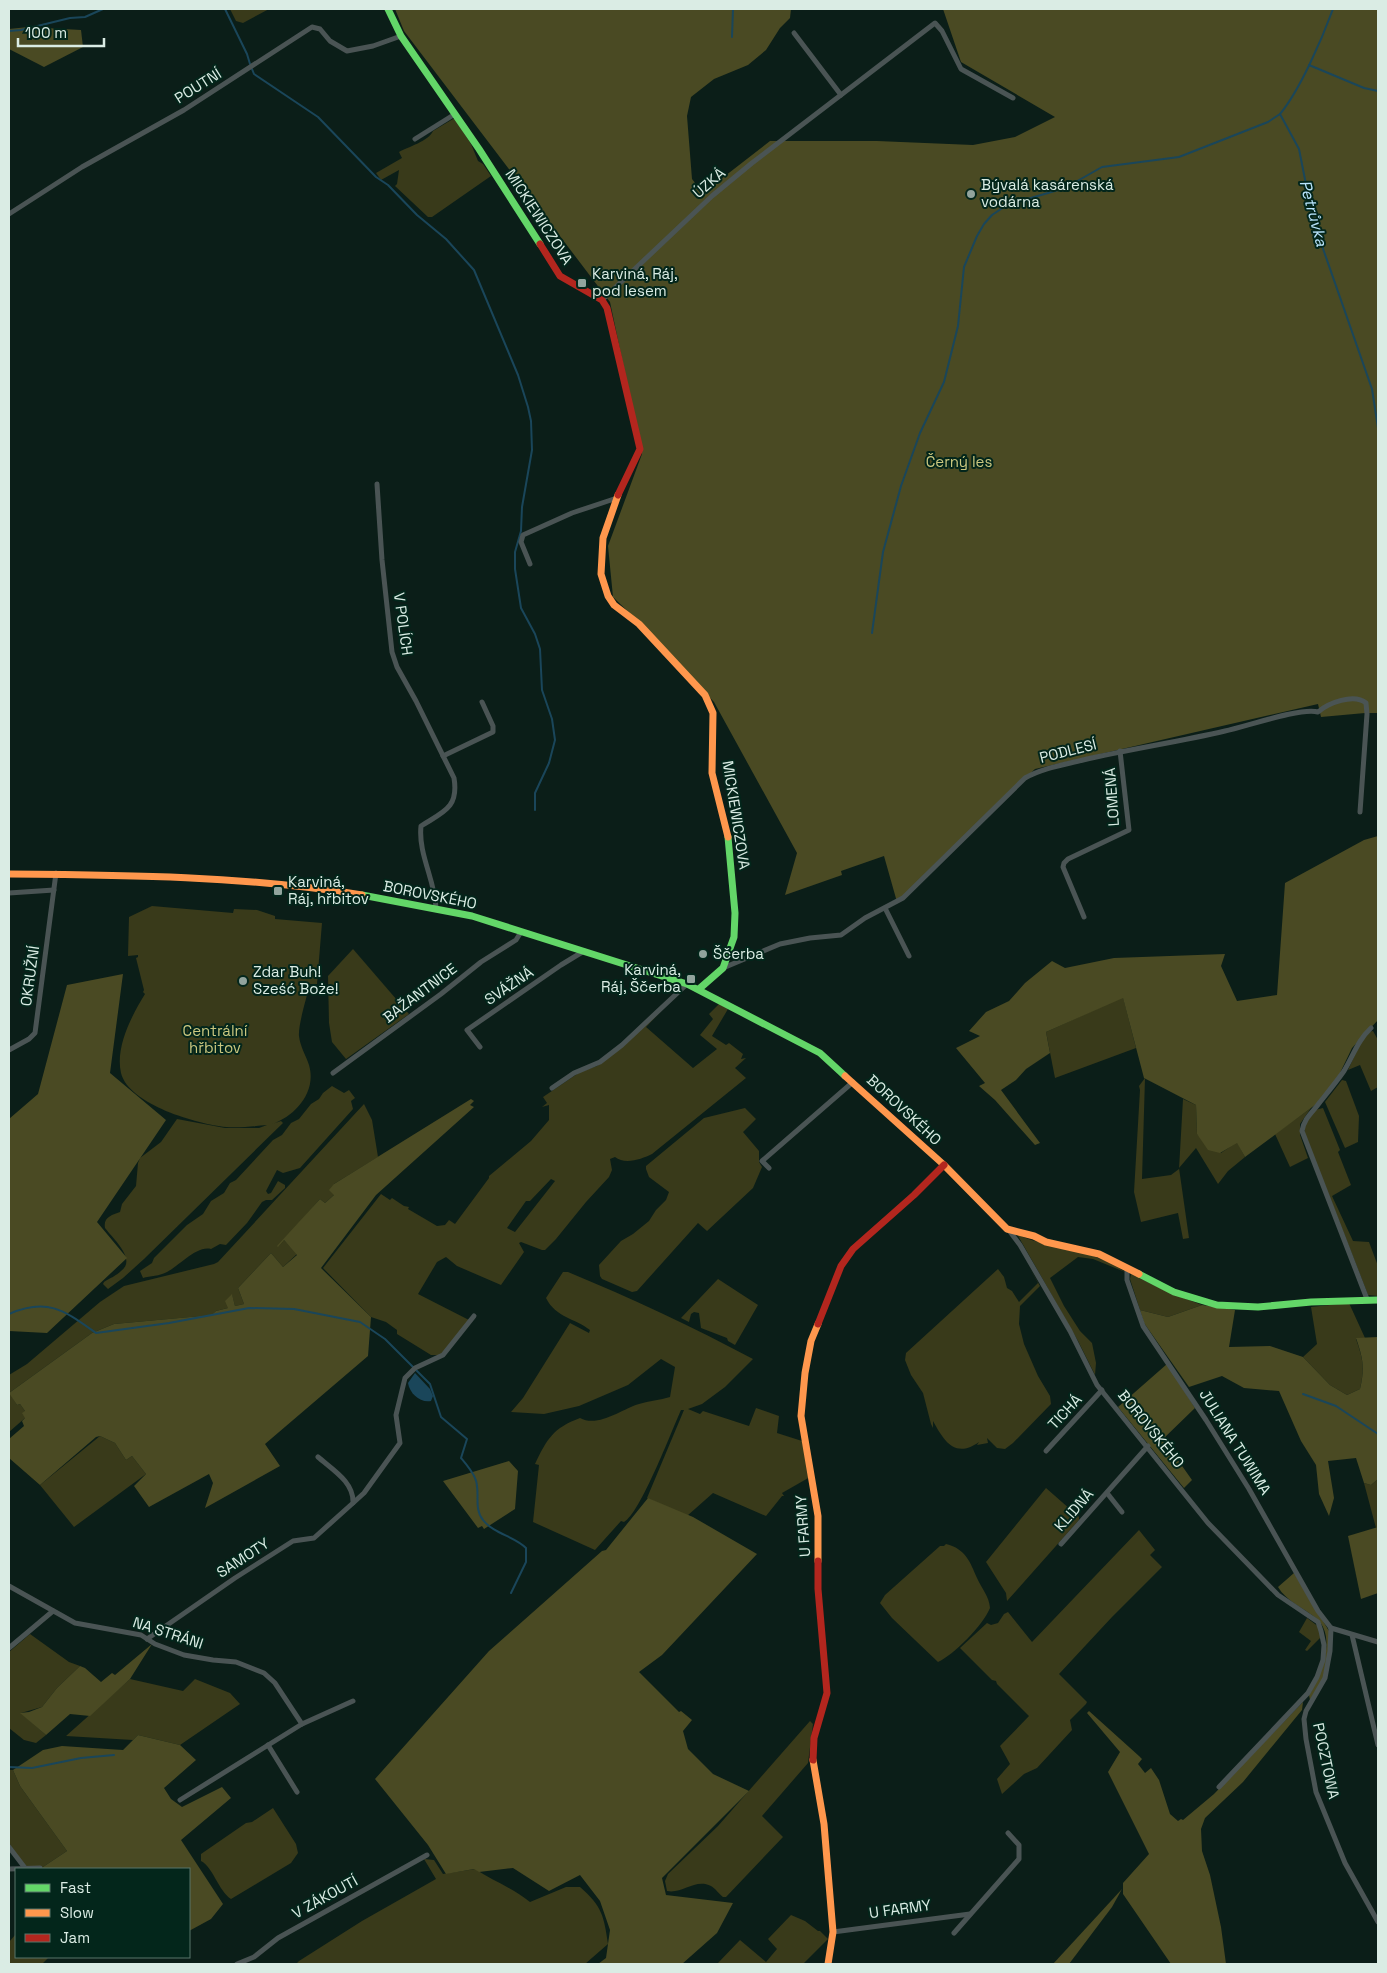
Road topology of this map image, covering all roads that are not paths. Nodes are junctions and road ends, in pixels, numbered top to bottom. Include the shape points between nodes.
1 (388, 9) edge
2 (794, 33) dead end
3 (401, 36) junction
4 (841, 95) junction
5 (1012, 98) dead end
6 (455, 114) junction
7 (415, 139) dead end
8 (9, 214) edge
9 (602, 300) junction
10 (377, 484) dead end
11 (617, 498) junction
12 (530, 564) dead end
13 (482, 702) dead end
14 (1120, 751) junction
15 (443, 756) junction
16 (1360, 812) dead end
17 (56, 873) junction
18 (9, 874) edge
19 (54, 890) junction
20 (9, 893) edge
21 (436, 908) junction
22 (885, 908) junction
23 (1084, 917) dead end
24 (521, 932) junction
25 (584, 951) junction
26 (909, 956) dead end
27 (723, 968) junction
28 (687, 984) junction
29 (699, 989) junction
30 (1370, 1028) dead end
31 (480, 1047) dead end
32 (9, 1050) edge
33 (332, 1073) dead end
34 (854, 1082) junction
35 (552, 1088) dead end
36 (944, 1165) junction
37 (769, 1168) dead end
38 (1007, 1229) junction
39 (1022, 1234) junction
40 (1017, 1241) junction
41 (1128, 1268) junction
42 (1367, 1299) junction
43 (1378, 1300) edge
44 (474, 1316) dead end
45 (1102, 1390) junction
46 (1148, 1446) junction
47 (1046, 1451) dead end
48 (318, 1457) dead end
49 (1106, 1493) junction
50 (353, 1503) junction
51 (1122, 1512) dead end
52 (1061, 1544) dead end
53 (9, 1586) edge
54 (53, 1611) junction
55 (1331, 1628) junction
56 (1352, 1634) junction
57 (147, 1639) junction
58 (1378, 1642) edge
59 (9, 1648) edge
60 (353, 1701) dead end
61 (302, 1724) junction
62 (268, 1745) junction
63 (1378, 1745) edge
64 (1219, 1786) dead end
65 (297, 1792) dead end
66 (180, 1800) dead end
67 (1008, 1833) dead end
68 (9, 1847) edge
69 (427, 1855) dead end
70 (25, 1868) joint
71 (40, 1868) dead end
72 (970, 1914) junction
73 (1378, 1922) edge
74 (833, 1932) junction
75 (954, 1933) dead end
76 (237, 1964) edge
77 (828, 1964) edge

1 - 3 street, MICKIEWICZOVA
2 - 4 street
3 - 6 street, MICKIEWICZOVA
3 - 8 street, POUTNÍ via 347,51 330,41 320,29 312,27 184,110 82,167
4 - 5 street, ÚZKÁ via 935,23 961,68
4 - 9 street, ÚZKÁ via 712,196
6 - 7 street
6 - 9 street, MICKIEWICZOVA via 560,276
9 - 11 street, MICKIEWICZOVA via 611,325 640,449
10 - 15 street, V POLÍCH via 392,652
11 - 12 street via 572,513 523,535 521,542
11 - 27 street, MICKIEWICZOVA via 603,538 600,562 608,596 705,695 713,712 712,773 728,836 735,914 732,944
13 - 15 street via 493,732
14 - 16 street, PODLESÍ via 1313,710 1318,712 1324,706 1352,699 1362,700 1366,703 1367,714
14 - 22 street, PODLESÍ via 1038,771 1025,778 903,898
14 - 23 street, LOMENÁ via 1129,830 1064,863
15 - 21 street, V POLÍCH via 454,778 455,796 451,806 420,826 419,840
17 - 18 street, BOROVSKÉHO
17 - 19 street, OKRUŽNÍ
17 - 21 street, BOROVSKÉHO via 234,880
19 - 20 street
19 - 32 street, OKRUŽNÍ via 35,1033
21 - 24 street, BOROVSKÉHO
22 - 26 street
22 - 27 street, PODLESÍ via 859,921 841,935 780,944
24 - 25 street, BOROVSKÉHO
24 - 33 street, BAŽANTNICE via 516,940 481,962
25 - 28 street, BOROVSKÉHO
25 - 31 street, SVÁŽNÁ via 467,1030
27 - 29 street, MICKIEWICZOVA
28 - 29 street, BOROVSKÉHO
28 - 35 street via 600,1062 574,1073
29 - 34 street, BOROVSKÉHO via 820,1053
30 - 42 street via 1356,1046 1343,1072 1306,1117 1302,1131
34 - 36 street, BOROVSKÉHO
34 - 37 street, BOROVSKÉHO via 762,1161
36 - 38 street, BOROVSKÉHO
36 - 74 street, U FARMY via 840,1266 810,1341 805,1373 801,1416 818,1516 818,1589 827,1693 814,1738 813,1764 824,1824
38 - 39 street
38 - 40 street, BOROVSKÉHO
39 - 40 street
39 - 41 street via 1099,1254
40 - 45 street, BOROVSKÉHO
41 - 42 street via 1174,1292 1217,1305 1258,1307
41 - 55 street, JULIANA TUWIMA via 1127,1280 1142,1326 1249,1488 1318,1611
42 - 43 street
44 - 50 street, SAMOTY via 443,1354 414,1368 405,1378 396,1415 400,1442 364,1493
45 - 46 street, BOROVSKÉHO
45 - 47 street, TICHÁ
46 - 49 street, KLIDNÁ
46 - 64 street, BOROVSKÉHO via 1208,1523 1278,1595 1318,1622 1321,1631 1323,1660 1308,1693
48 - 50 street via 346,1482 354,1493
49 - 51 street, KLIDNÁ
49 - 52 street, KLIDNÁ
50 - 57 street, SAMOTY via 314,1538 294,1541
53 - 54 street, NA STRÁNI
54 - 57 street, NA STRÁNI via 75,1623 141,1635
54 - 59 street
55 - 56 street
55 - 73 street, POCZTOWA via 1325,1678 1304,1719 1306,1739 1316,1792 1345,1863
56 - 58 street
56 - 63 street
57 - 61 street, NA STRÁNI via 184,1655 236,1662 264,1673 275,1683
60 - 61 street
61 - 62 street
62 - 65 street
62 - 66 street
67 - 72 street via 1020,1845 1019,1858
68 - 70 street
69 - 76 street, V ZÁKOUTÍ
70 - 71 street
72 - 74 street, U FARMY
72 - 75 street
74 - 77 street, U FARMY

